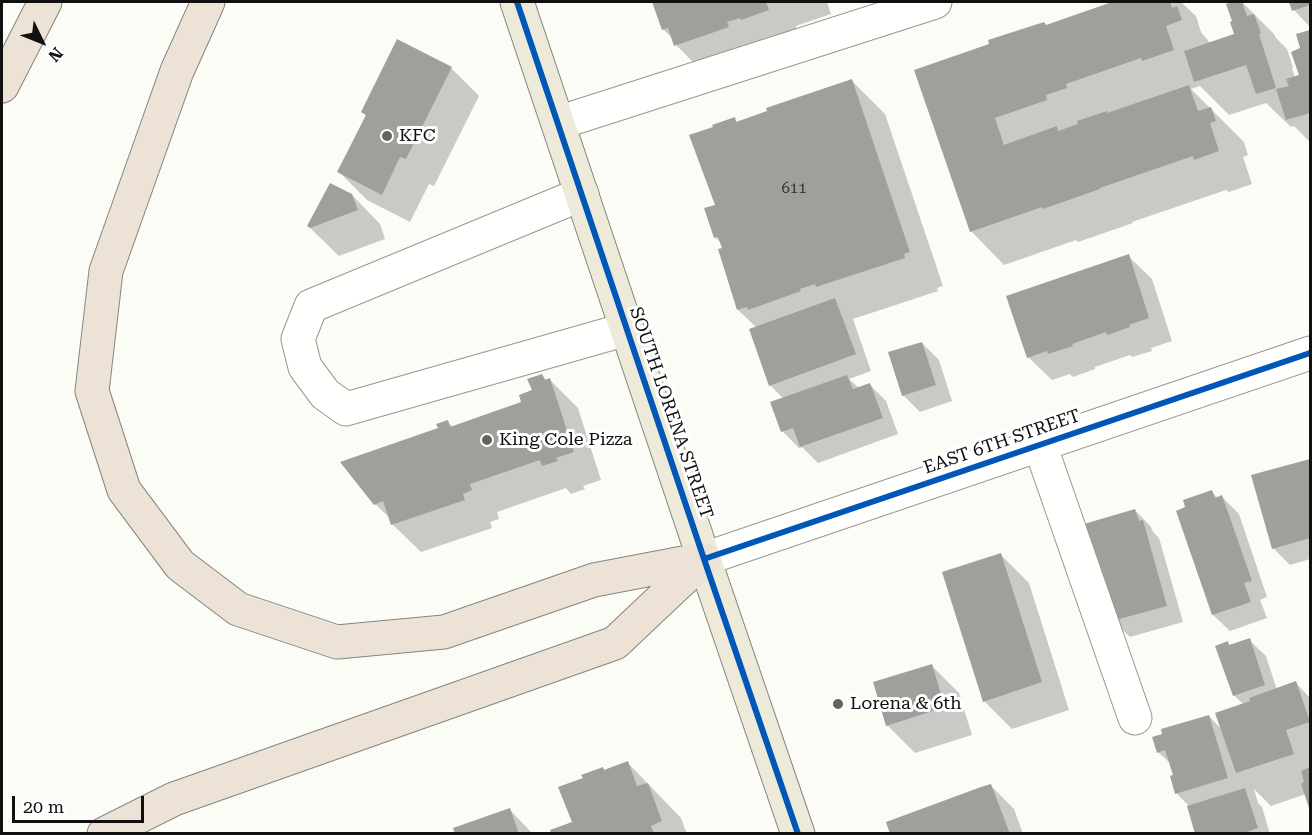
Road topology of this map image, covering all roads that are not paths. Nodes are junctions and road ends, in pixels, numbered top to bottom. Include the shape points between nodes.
1 (45, 2) edge
2 (208, 2) edge
3 (517, 2) edge
4 (935, 2) edge
5 (2, 86) edge
6 (558, 123) junction
7 (582, 194) junction
8 (627, 329) junction
9 (1311, 353) edge
10 (1040, 445) junction
11 (704, 559) junction
12 (1135, 718) dead end
13 (104, 834) edge
14 (798, 834) edge

1 - 5 highway
2 - 11 highway via 177,71 106,271 92,391 123,490 180,565 238,609 337,642 444,632 594,580
3 - 6 main road, SOUTH LORENA STREET
4 - 6 street
6 - 7 main road, SOUTH LORENA STREET
7 - 8 main road, SOUTH LORENA STREET
7 - 8 street via 311,306 298,339 305,367 325,394 346,409
8 - 11 main road, SOUTH LORENA STREET
9 - 10 street, EAST 6TH STREET
10 - 11 street, EAST 6TH STREET
10 - 12 street
11 - 13 highway via 615,644 174,799
11 - 14 main road, SOUTH LORENA STREET

